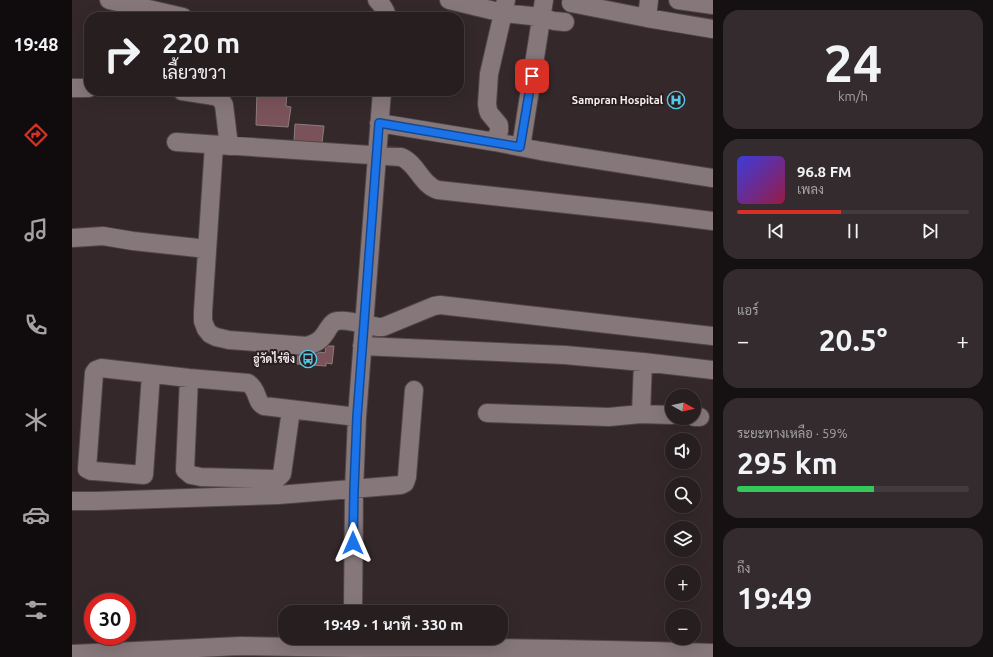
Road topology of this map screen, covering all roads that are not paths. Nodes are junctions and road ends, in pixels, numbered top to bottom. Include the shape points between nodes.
1 (109, 0) edge
2 (449, 0) edge
3 (544, 0) edge
4 (649, 0) edge
5 (678, 0) edge
6 (570, 3) dead end
7 (505, 6) edge
8 (713, 6) edge
9 (161, 12) edge
10 (541, 17) junction
11 (647, 18) junction
12 (565, 22) dead end
13 (713, 29) edge
14 (72, 88) edge
15 (84, 88) edge
16 (214, 96) edge
17 (382, 96) edge
18 (379, 123) junction
19 (176, 142) dead end
20 (496, 142) junction
21 (222, 145) junction
22 (520, 147) junction
23 (377, 155) junction
24 (713, 178) edge
25 (713, 221) edge
26 (72, 238) edge
27 (207, 249) junction
28 (364, 324) junction
29 (713, 336) edge
30 (362, 346) junction
31 (643, 362) junction
32 (713, 370) edge
33 (152, 374) junction
34 (190, 378) junction
35 (414, 390) dead end
36 (291, 410) junction
37 (487, 413) dead end
38 (641, 414) junction
39 (665, 415) edge
40 (357, 417) junction
41 (144, 475) junction
42 (354, 492) junction
43 (144, 499) junction
44 (72, 501) edge
45 (353, 605) edge
46 (278, 645) edge
47 (408, 645) edge
48 (713, 653) edge
49 (72, 654) edge

1 - 9 street
2 - 7 street
3 - 10 street
4 - 11 street
5 - 8 street
6 - 11 street
7 - 10 street
7 - 20 street via 489,74 487,104 489,113 499,125
10 - 12 street
10 - 22 street
11 - 13 street
14 - 15 street
16 - 21 street via 224,105
17 - 18 street
18 - 20 street
18 - 23 street
19 - 21 street
20 - 22 street
21 - 23 street
21 - 27 street
22 - 24 street
23 - 25 street via 406,159 429,186 438,190
23 - 28 street
26 - 27 street via 103,236
27 - 28 street via 203,312 206,329 216,337 307,346 323,338 336,321
28 - 29 street via 383,327 434,306 446,305
28 - 30 street
30 - 31 street via 565,355
30 - 40 street
31 - 32 street
31 - 38 street
33 - 34 street
33 - 41 street
33 - 41 street via 101,368 94,373 87,469
34 - 36 street via 248,383 256,390 262,405
34 - 36 street via 185,470 191,475 276,479 282,474
35 - 42 street via 407,481 401,485
36 - 40 street
37 - 38 street via 609,417
38 - 39 street
40 - 42 street
41 - 43 street
42 - 43 street
42 - 45 street
43 - 44 street
46 - 49 street
47 - 48 street

